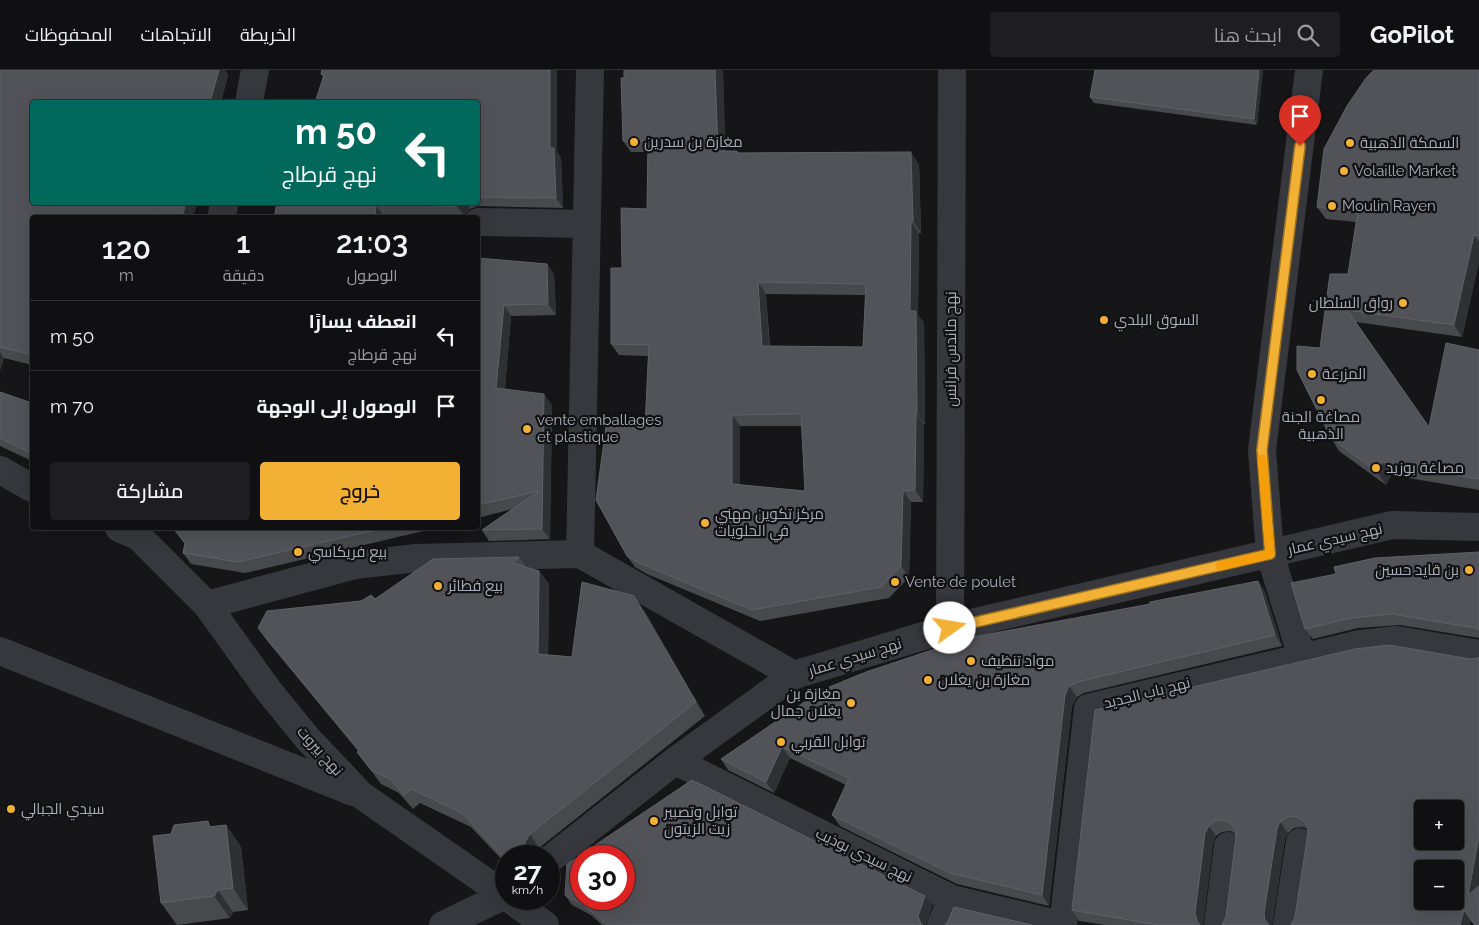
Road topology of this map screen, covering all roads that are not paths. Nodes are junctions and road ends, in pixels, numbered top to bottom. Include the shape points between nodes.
1 (255, 70) edge
2 (590, 70) edge
3 (952, 70) edge
4 (1309, 70) edge
5 (249, 100) edge
6 (480, 222) edge
7 (586, 224) junction
8 (0, 470) edge
9 (30, 487) edge
10 (1479, 527) edge
11 (132, 530) edge
12 (580, 554) junction
13 (1270, 554) junction
14 (207, 605) junction
15 (950, 628) junction
16 (0, 651) edge
17 (1479, 654) edge
18 (1302, 657) junction
19 (794, 675) junction
20 (675, 761) junction
21 (362, 795) junction
22 (1300, 842) dead end
23 (1228, 846) dead end
24 (560, 851) edge
25 (495, 888) edge
26 (952, 899) junction
27 (495, 901) edge
28 (525, 910) edge
29 (443, 925) edge
30 (545, 925) edge
31 (941, 925) edge
32 (1062, 925) edge
33 (1218, 925) edge
34 (1287, 925) edge

1 - 5 street
2 - 7 street
3 - 15 street, نهج ماندس فرانس
4 - 13 street via 1262,450
6 - 7 street
7 - 12 street
8 - 9 street
10 - 13 street, نهج سيدي عمار via 1392,525
11 - 14 street, نهج بيروت
12 - 14 street via 416,558 355,566
12 - 19 street
13 - 15 street, نهج سيدي عمار
13 - 18 street
14 - 21 street, نهج بيروت via 268,690 308,739
15 - 19 street, نهج سيدي عمار
16 - 21 street
17 - 18 street, نهج باب الجديد via 1397,640 1360,644
18 - 32 street, نهج باب الجديد via 1088,708
19 - 20 street, نهج سيدي عمار
20 - 24 street, نهج سيدي عمار
20 - 26 street, نهج سيدي بوذيب
21 - 25 street, نهج بيروت
22 - 34 street
23 - 33 street
26 - 31 street
26 - 32 street, نهج سيدي بوذيب
27 - 29 street
28 - 30 street, نهج بيروت

